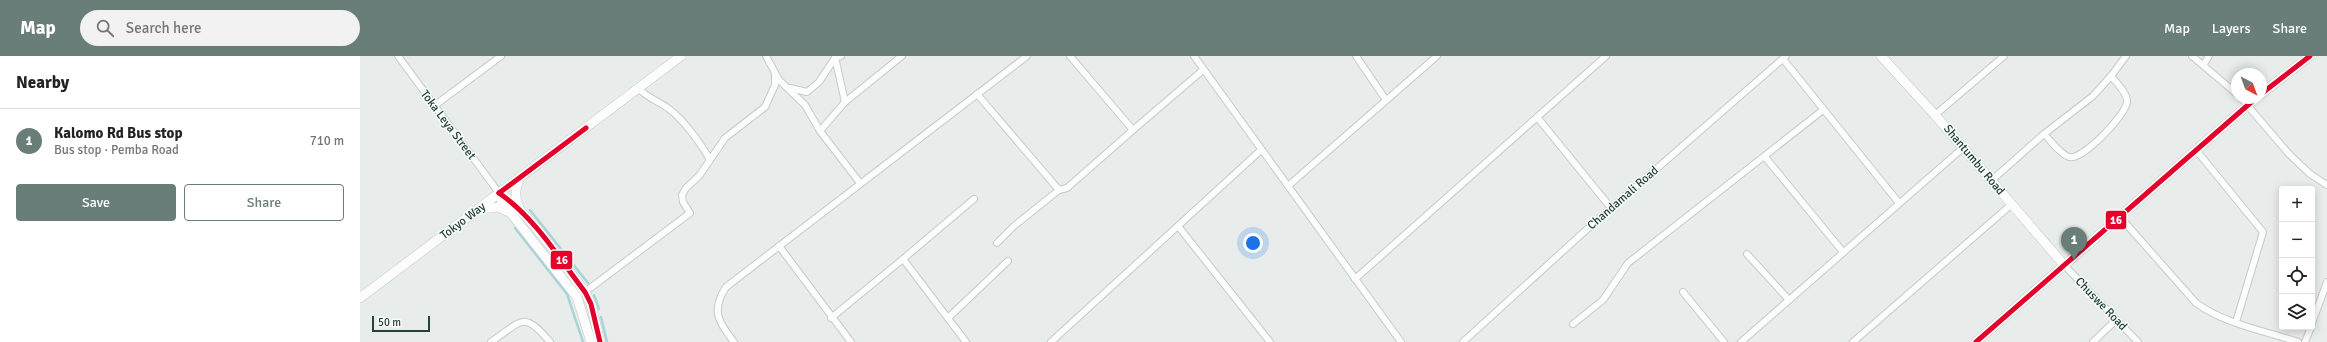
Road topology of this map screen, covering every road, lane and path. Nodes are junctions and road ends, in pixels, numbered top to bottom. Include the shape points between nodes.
1 (398, 56) edge
2 (501, 56) edge
3 (681, 56) edge
4 (766, 56) edge
5 (902, 56) edge
6 (1027, 56) edge
7 (1070, 56) edge
8 (1194, 56) edge
9 (1356, 56) edge
10 (1437, 56) edge
11 (1606, 56) edge
12 (1882, 56) edge
13 (2004, 56) edge
14 (2126, 56) edge
15 (2192, 56) edge
16 (2209, 56) edge
17 (2310, 56) edge
18 (837, 57) edge
19 (1785, 57) edge
20 (2204, 64) junction
21 (1203, 70) junction
22 (775, 74) junction
23 (2111, 76) junction
24 (787, 87) junction
25 (638, 88) junction
26 (2231, 89) edge
27 (2267, 89) edge
28 (977, 94) junction
29 (1386, 100) junction
30 (845, 102) junction
31 (2248, 105) joint
32 (434, 106) junction
33 (1823, 110) junction
34 (1935, 115) junction
35 (1537, 117) junction
36 (1133, 130) junction
37 (820, 131) junction
38 (2044, 134) junction
39 (1964, 147) junction
40 (1261, 150) junction
41 (2196, 150) junction
42 (1765, 157) junction
43 (710, 160) junction
44 (520, 177) junction
45 (1992, 180) junction
46 (860, 183) junction
47 (2327, 185) edge
48 (1288, 186) junction
49 (1059, 190) junction
50 (499, 193) junction
51 (974, 199) dead end
52 (1899, 202) junction
53 (2012, 204) junction
54 (1611, 208) junction
55 (477, 211) junction
56 (512, 214) junction
57 (525, 215) junction
58 (2120, 217) junction
59 (1178, 226) junction
60 (997, 243) dead end
61 (779, 246) junction
62 (1843, 252) junction
63 (1747, 254) dead end
64 (904, 259) junction
65 (1008, 261) dead end
66 (2064, 265) junction
67 (1355, 279) junction
68 (2327, 283) edge
69 (585, 292) junction
70 (1683, 292) dead end
71 (360, 298) edge
72 (1789, 300) junction
73 (2315, 315) edge
74 (831, 318) junction
75 (948, 318) junction
76 (2116, 320) junction
77 (2236, 322) junction
78 (1573, 324) dead end
79 (2309, 330) edge
80 (491, 342) edge
81 (550, 342) edge
82 (591, 342) edge
83 (600, 342) edge
84 (734, 342) edge
85 (851, 342) edge
86 (966, 342) edge
87 (1051, 342) edge
88 (1270, 342) edge
89 (1401, 342) edge
90 (1463, 342) edge
91 (1724, 342) edge
92 (1741, 342) edge
93 (1853, 342) edge
94 (1976, 342) edge
95 (2093, 342) edge
96 (2138, 342) edge
97 (2298, 342) edge
98 (2305, 342) edge

1 - 32 street, Toka Leya Street
2 - 32 street
3 - 25 street, Tokyo Way
4 - 22 street
5 - 30 street
6 - 28 street
7 - 36 street
8 - 21 street
9 - 29 street
10 - 29 street
11 - 35 street
12 - 34 street, Shantumbu Road
13 - 34 street
14 - 23 street
15 - 20 street
16 - 20 street
17 - 27 street
18 - 24 street via 807,92 798,92
18 - 30 street
19 - 33 street
19 - 54 street, Chandamali Road
20 - 26 street
21 - 36 street
21 - 40 street
22 - 24 street
22 - 43 street via 775,85 765,107 724,138
23 - 38 street via 2093,96
23 - 38 street via 2127,98 2127,103 2118,120 2085,151 2074,157 2068,156
24 - 37 street via 805,105
25 - 43 street via 645,96 670,109
25 - 44 street, Tokyo Way
28 - 46 street
28 - 49 street
29 - 48 street
30 - 37 street
31 - 41 street
31 - 47 street via 2289,154 2310,174
32 - 50 street, Toka Leya Street
33 - 42 street
33 - 52 street
34 - 39 street, Shantumbu Road
35 - 54 street
35 - 67 street
36 - 49 street via 1067,188
37 - 46 street
38 - 45 street
39 - 45 street, Shantumbu Road
39 - 52 street
40 - 48 street
40 - 59 street
41 - 58 street
41 - 77 street via 2263,232
42 - 62 street
42 - 78 street via 1628,263 1603,300
43 - 69 street via 700,176 682,195 690,213
44 - 50 street, Tokyo Way
44 - 57 street via 516,186 516,196
45 - 53 street, Shantumbu Road
46 - 61 street
48 - 67 street
49 - 60 street
50 - 55 street, Tokyo Way
50 - 56 street via 502,202
50 - 57 street
51 - 64 street
52 - 62 street
53 - 66 street, Shantumbu Road
53 - 93 street
54 - 90 street, Chandamali Road
55 - 56 street via 498,207
55 - 71 street, Tokyo Way
56 - 82 street via 577,296
57 - 69 street
58 - 66 street
58 - 77 street via 2196,303 2210,312
59 - 87 street
59 - 88 street
61 - 74 street
61 - 84 street via 726,287 720,296 717,315
62 - 72 street
63 - 72 street
64 - 74 street
64 - 75 street
65 - 75 street
66 - 76 street, Chuswe Road
66 - 94 street
67 - 89 street
68 - 73 street
69 - 83 street via 591,304
70 - 91 street
72 - 92 street
74 - 85 street
75 - 86 street
76 - 95 street
76 - 96 street, Chuswe Road
77 - 97 street
79 - 98 street
80 - 81 street via 517,323 527,322 539,328

